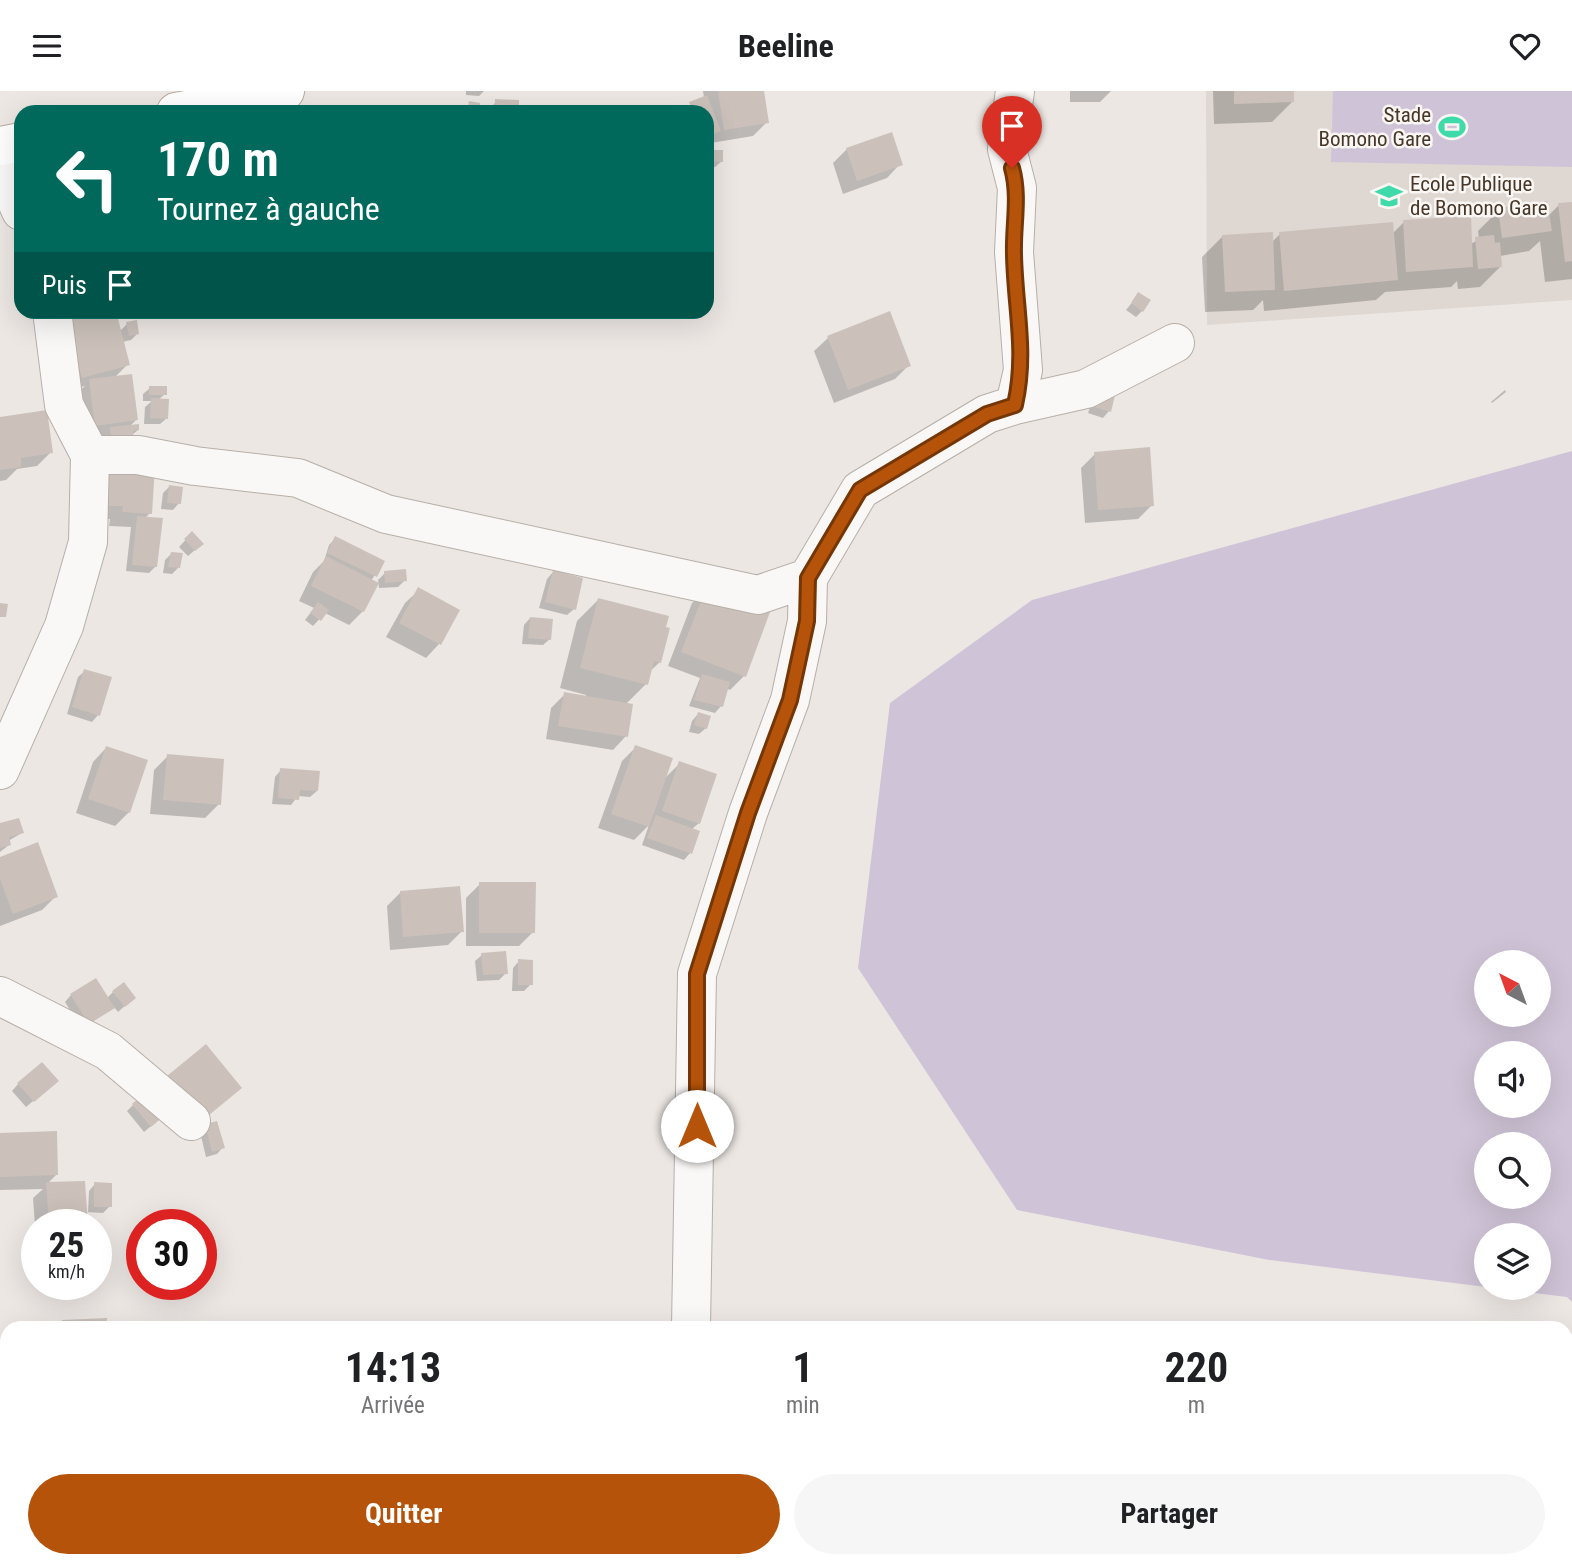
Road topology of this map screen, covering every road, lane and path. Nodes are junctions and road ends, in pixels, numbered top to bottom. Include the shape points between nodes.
1 (285, 91) edge
2 (1015, 91) edge
3 (212, 105) edge
4 (0, 163) edge
5 (14, 195) edge
6 (53, 319) edge
7 (1175, 343) dead end
8 (1015, 405) junction
9 (90, 455) junction
10 (808, 578) junction
11 (0, 770) edge
12 (0, 996) edge
13 (191, 1121) dead end
14 (691, 1321) edge

1 - 3 main road
2 - 8 street via 1007,149 1017,187 1014,252 1023,370
4 - 5 street
6 - 9 street via 64,405
7 - 8 street via 1086,389
8 - 10 street via 987,414 860,490
9 - 10 street via 138,455 298,478 386,514 758,595
9 - 11 street via 88,542 64,626
10 - 14 street via 807,621 790,700 697,974
12 - 13 street via 108,1051

